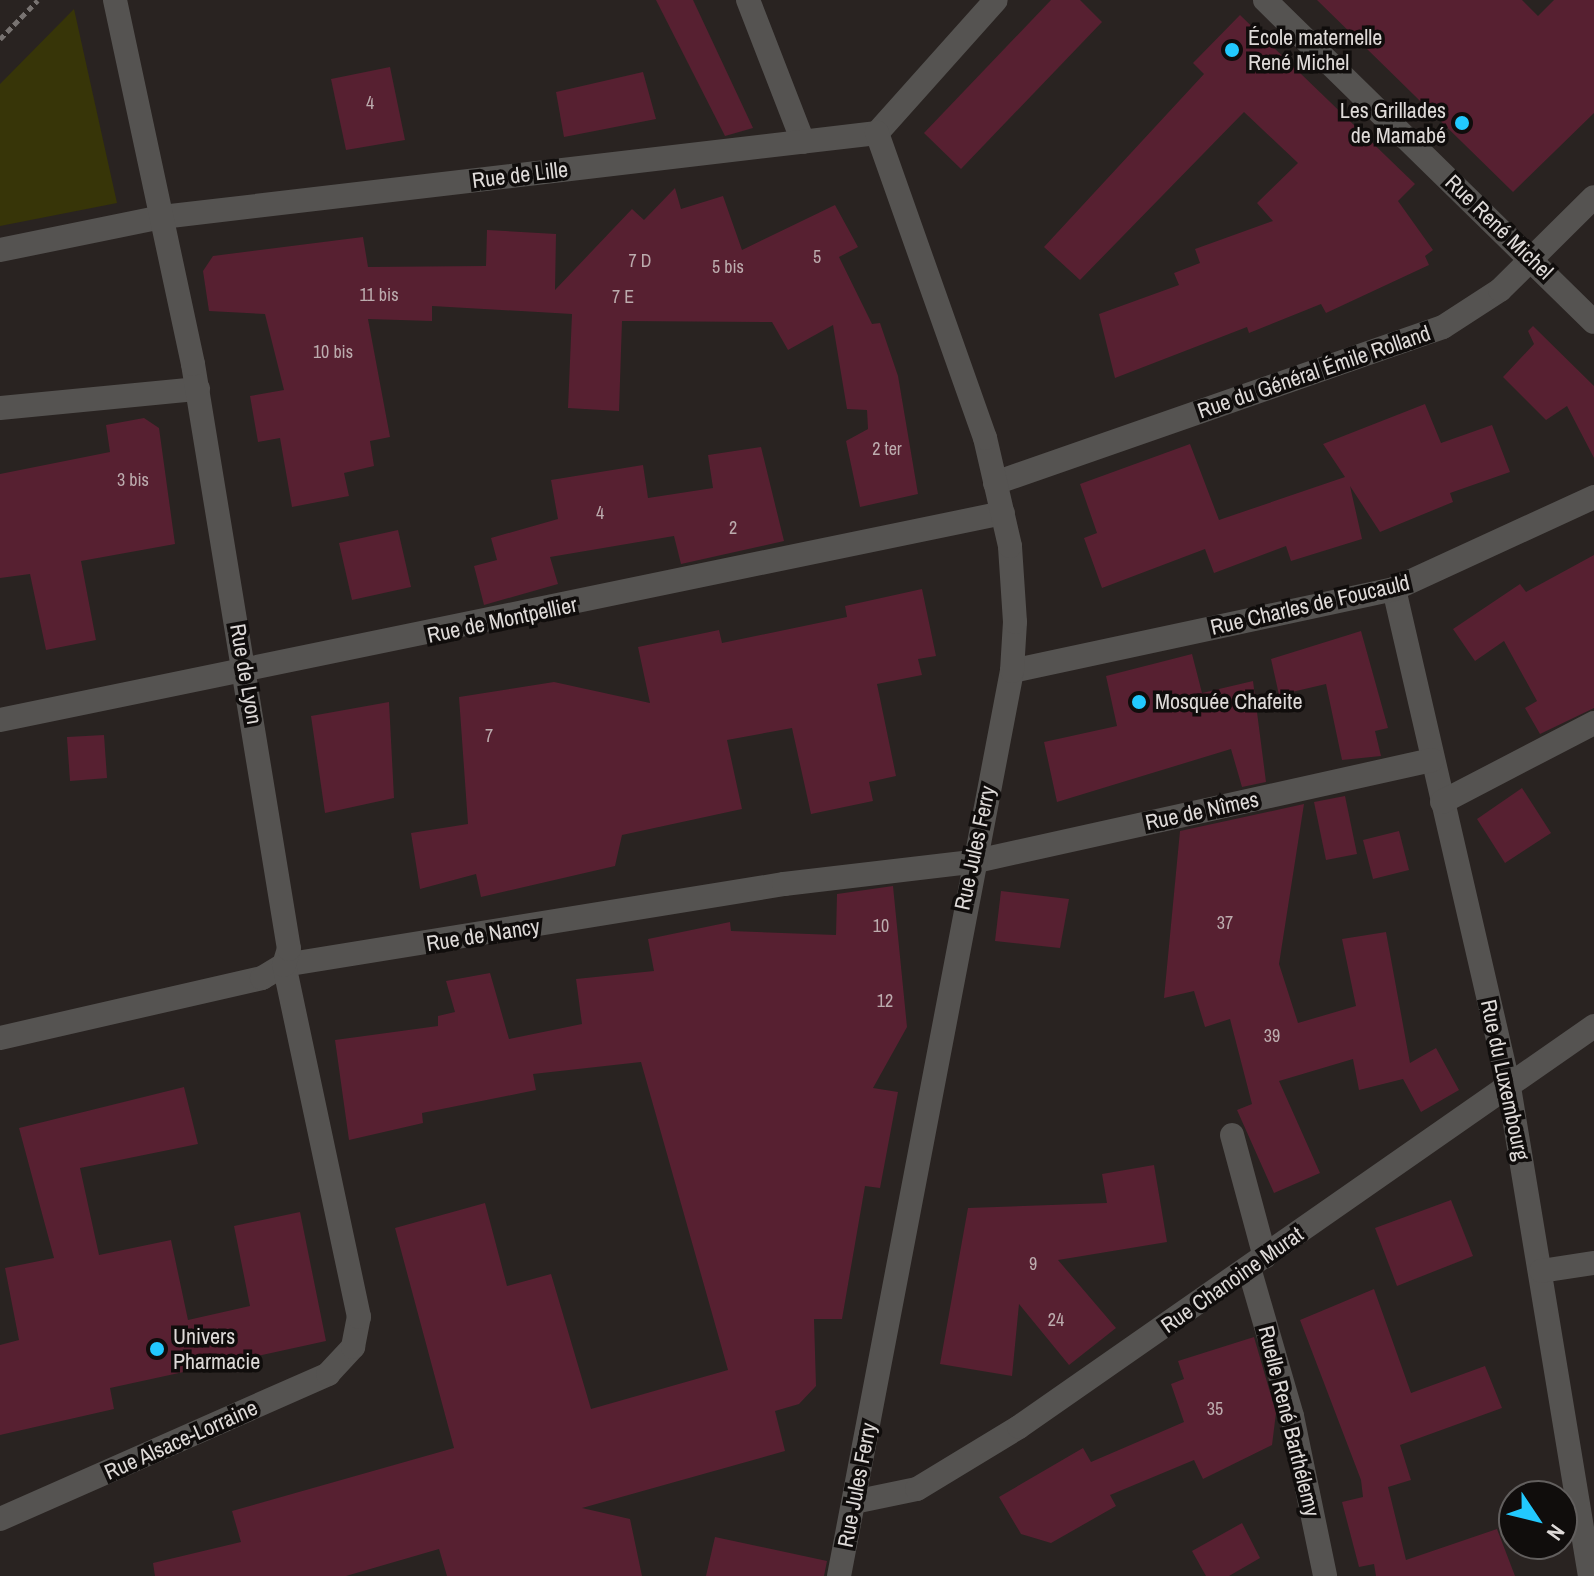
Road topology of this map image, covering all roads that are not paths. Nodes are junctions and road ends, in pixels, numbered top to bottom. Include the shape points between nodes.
1 (115, 0) edge
2 (748, 0) edge
3 (996, 0) edge
4 (1265, 0) edge
5 (877, 133) junction
6 (803, 142) junction
7 (1594, 197) edge
8 (162, 217) junction
9 (0, 250) edge
10 (1532, 260) junction
11 (1594, 322) edge
12 (198, 389) junction
13 (0, 408) edge
14 (995, 483) junction
15 (1594, 497) edge
16 (1003, 513) junction
17 (1394, 589) junction
18 (1012, 671) junction
19 (245, 674) junction
20 (0, 720) edge
21 (1594, 723) edge
22 (1432, 760) junction
23 (1442, 802) junction
24 (972, 862) junction
25 (284, 965) junction
26 (1594, 1026) edge
27 (0, 1038) edge
28 (1509, 1087) junction
29 (1232, 1135) dead end
30 (1257, 1262) junction
31 (1594, 1263) edge
32 (1541, 1271) junction
33 (353, 1347) joint
34 (854, 1502) junction
35 (0, 1519) edge
36 (839, 1576) edge
37 (1325, 1576) edge
38 (1590, 1576) edge

1 - 8 street, Rue de Lyon
2 - 6 street
3 - 5 street
4 - 10 street, Rue René Michel
5 - 6 street, Rue de Lille
5 - 14 street, Rue Jules Ferry
6 - 8 street, Rue de Lille
7 - 10 street, Rue du Général Émile Rolland
8 - 9 street, Rue de Lille
8 - 12 street, Rue de Lyon
10 - 11 street, Rue René Michel
10 - 14 street, Rue du Général Émile Rolland via 1443,327
12 - 13 street
12 - 19 street, Rue de Lyon
14 - 16 street, Rue Jules Ferry
15 - 17 street, Rue Charles de Foucauld
16 - 18 street, Rue Jules Ferry
16 - 19 street, Rue de Montpellier
17 - 18 street, Rue Charles de Foucauld
17 - 22 street, Rue du Luxembourg
18 - 24 street, Rue Jules Ferry
19 - 20 street, Rue de Montpellier
19 - 25 street, Rue de Lyon via 289,949
21 - 23 street
22 - 23 street, Rue du Luxembourg
22 - 24 street, Rue de Nîmes
23 - 28 street, Rue du Luxembourg
24 - 25 street, Rue de Nancy via 784,884
24 - 34 street, Rue Jules Ferry
25 - 27 street, Rue de Nancy via 262,978
25 - 33 street, Rue de Lyon via 358,1286
26 - 28 street, Rue Chanoine Murat
28 - 30 street, Rue Chanoine Murat
28 - 32 street, Rue du Luxembourg
29 - 30 street, Ruelle René Barthélemy
30 - 34 street, Rue Chanoine Murat via 939,1478
30 - 37 street, Ruelle René Barthélemy
31 - 32 street
32 - 38 street, Rue du Luxembourg
33 - 35 street, Rue Alsace-Lorraine via 328,1374 299,1389
34 - 36 street, Rue Jules Ferry

